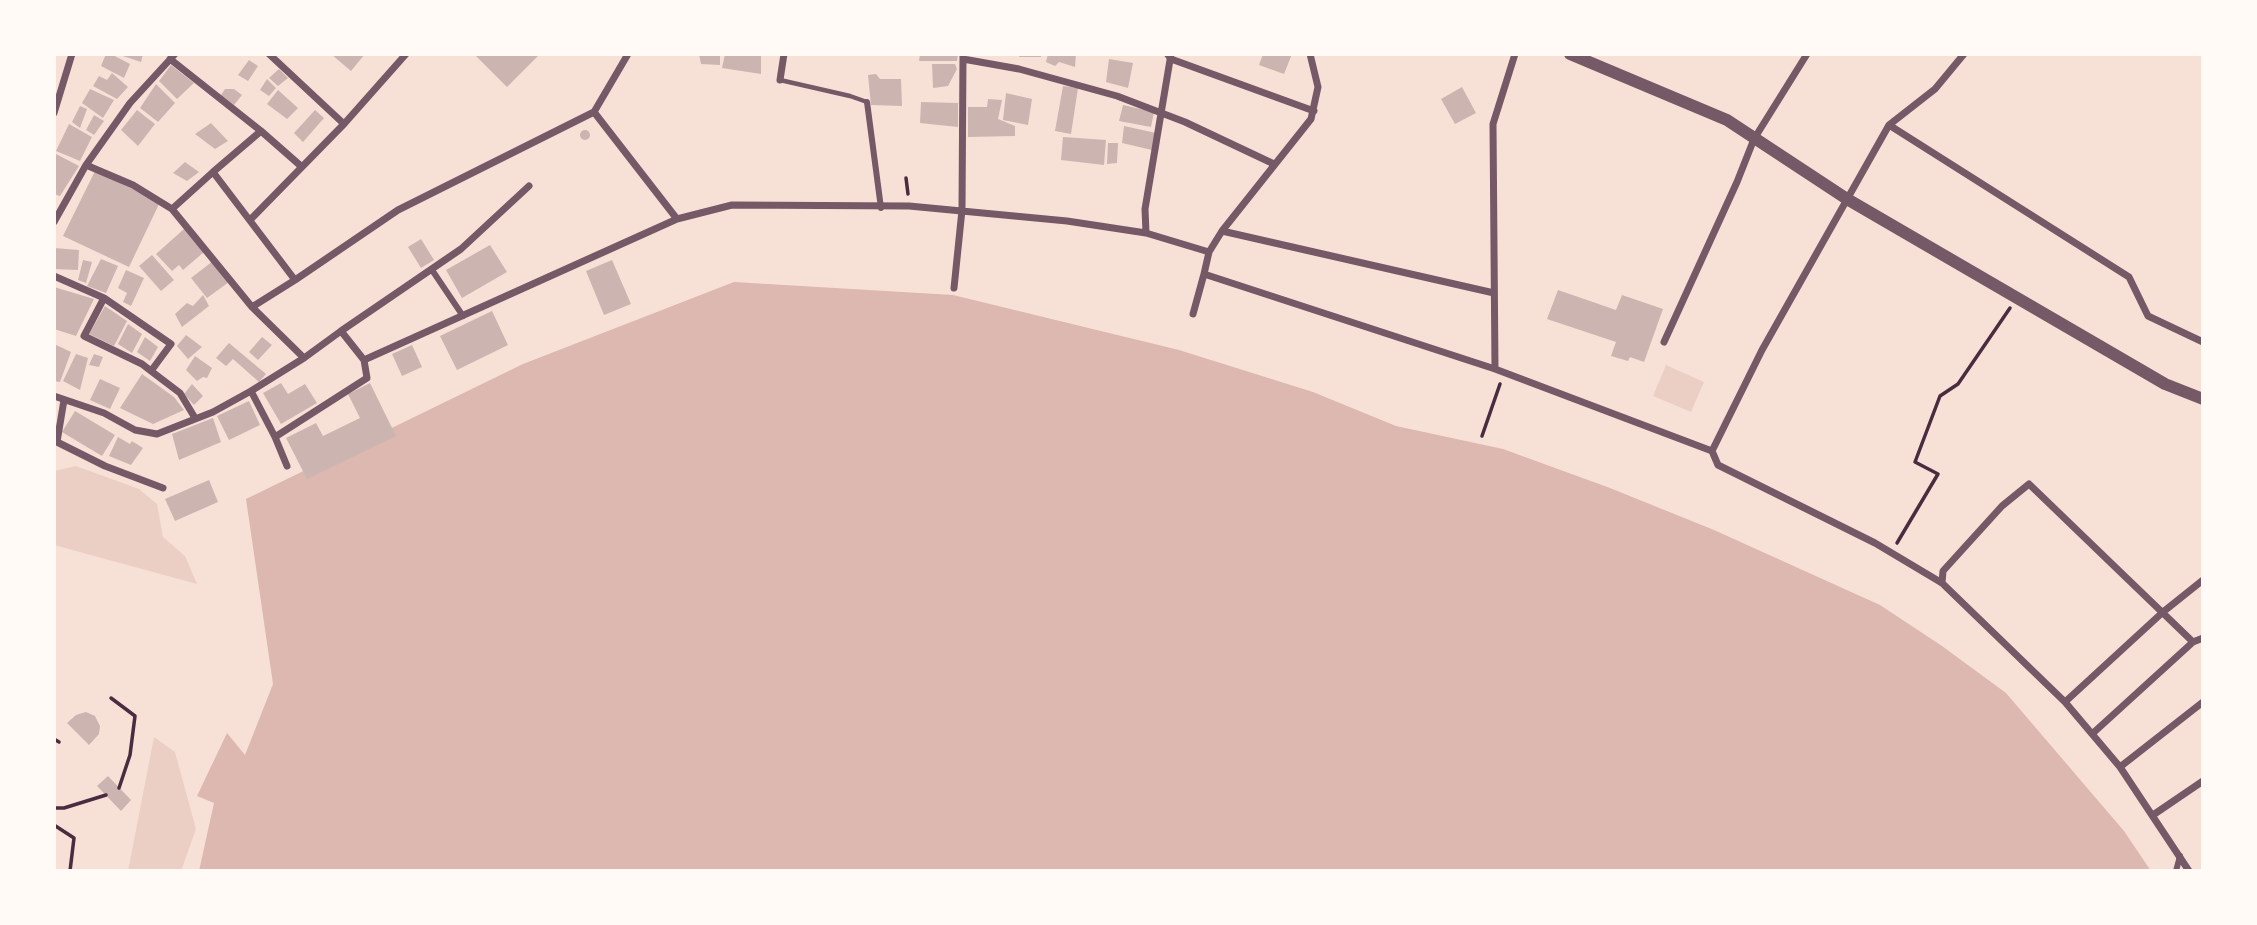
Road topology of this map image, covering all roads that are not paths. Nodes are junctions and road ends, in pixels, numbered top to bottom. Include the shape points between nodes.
1 (72, 54) edge
2 (270, 54) edge
3 (405, 54) edge
4 (628, 54) edge
5 (784, 54) edge
6 (1310, 54) edge
7 (1515, 54) edge
8 (1570, 54) edge
9 (1808, 54) edge
10 (1964, 54) edge
11 (1170, 56) edge
12 (173, 57) edge
13 (963, 57) edge
14 (780, 80) joint
15 (867, 102) joint
16 (1160, 111) junction
17 (1314, 111) junction
18 (594, 112) junction
19 (54, 114) edge
20 (344, 124) junction
21 (1889, 125) junction
22 (261, 131) junction
23 (1754, 139) junction
24 (1274, 164) junction
25 (86, 165) junction
26 (302, 167) junction
27 (213, 172) junction
28 (529, 186) dead end
29 (1847, 199) junction
30 (881, 208) junction
31 (172, 209) junction
32 (962, 210) junction
33 (677, 219) junction
34 (250, 220) junction
35 (54, 222) edge
36 (1222, 231) junction
37 (1146, 233) junction
38 (1209, 252) junction
39 (432, 270) junction
40 (1204, 275) junction
41 (54, 276) edge
42 (295, 280) junction
43 (954, 288) dead end
44 (1494, 293) junction
45 (104, 298) junction
46 (252, 307) junction
47 (1193, 314) dead end
48 (464, 316) junction
49 (341, 331) junction
50 (1664, 342) dead end
51 (2203, 342) edge
52 (304, 358) junction
53 (364, 360) junction
54 (1494, 369) junction
55 (151, 371) junction
56 (251, 391) junction
57 (54, 396) edge
58 (2203, 399) edge
59 (64, 400) junction
60 (195, 418) junction
61 (275, 437) junction
62 (1712, 451) junction
63 (287, 466) dead end
64 (163, 488) dead end
65 (2203, 579) edge
66 (1942, 583) junction
67 (2163, 612) junction
68 (2203, 638) edge
69 (2193, 642) junction
70 (2065, 702) junction
71 (2203, 702) edge
72 (2092, 734) junction
73 (2120, 767) junction
74 (2203, 781) edge
75 (2153, 816) junction
76 (2180, 855) junction
77 (2176, 871) edge
78 (2189, 871) edge

1 - 19 street
2 - 20 street
3 - 20 street
4 - 18 street
5 - 14 street
6 - 17 street via 1318,87
7 - 44 street via 1493,124
8 - 23 street via 1727,120
9 - 23 street
10 - 21 street via 1935,89
11 - 16 street
11 - 17 street
12 - 22 street
12 - 25 street via 130,103
13 - 16 street
13 - 32 street
14 - 15 lane
15 - 30 street
16 - 24 street
16 - 37 street via 1145,209
17 - 24 street
18 - 33 street
18 - 42 street via 398,210
20 - 26 street
21 - 29 street
21 - 51 street via 2129,277 2148,316
22 - 26 street
22 - 27 street
23 - 29 street
23 - 50 street
24 - 36 street
25 - 31 street via 133,185
25 - 35 street
26 - 34 street
27 - 31 street
27 - 34 street
28 - 39 street
29 - 58 street via 2165,384
29 - 62 street via 1762,350
30 - 32 street
30 - 33 street via 732,205
31 - 46 street
32 - 37 street
32 - 43 street
33 - 48 street
34 - 42 street
36 - 38 street
36 - 44 street
37 - 38 street
38 - 40 street
39 - 48 street
39 - 49 street
40 - 47 street
40 - 54 street
41 - 45 street
42 - 46 street
44 - 54 street
45 - 55 street via 170,344
45 - 55 street via 84,336
46 - 52 street
48 - 53 street
49 - 52 street
49 - 53 street
52 - 56 street
53 - 61 street via 367,378
54 - 62 street
55 - 60 street via 180,393
56 - 60 street
56 - 61 street
57 - 59 street
59 - 60 street via 104,413 135,430 157,434
59 - 64 street via 57,442
61 - 63 street
62 - 66 street via 1718,466
65 - 67 street
66 - 67 street via 1943,571 2002,506 2029,484
66 - 70 street
67 - 69 street
67 - 70 street
68 - 69 street
69 - 72 street
70 - 72 street
71 - 73 street
72 - 73 street
73 - 75 street
74 - 75 street
75 - 76 street
76 - 77 street
76 - 78 street

